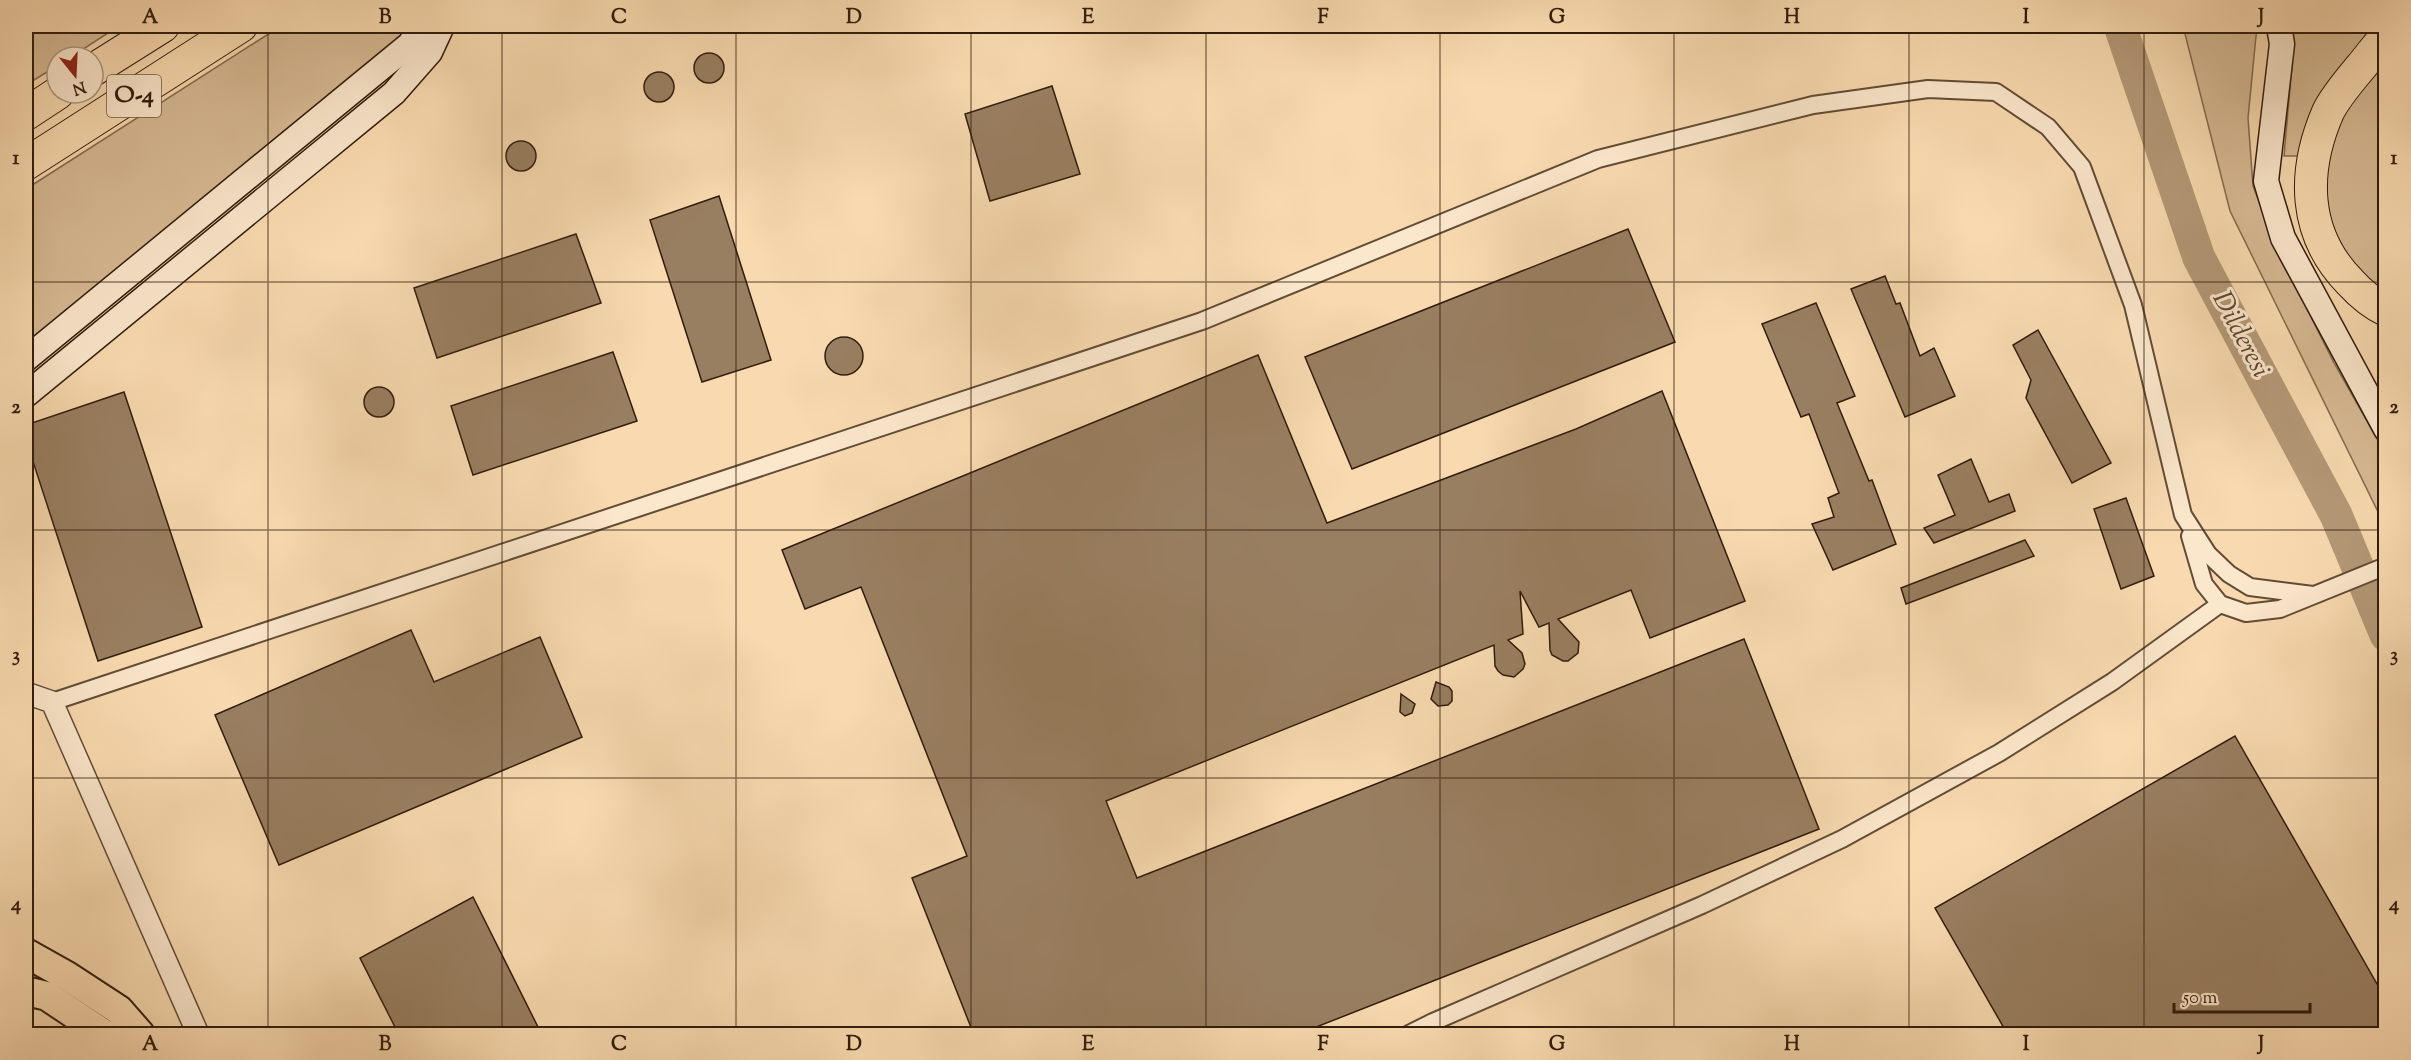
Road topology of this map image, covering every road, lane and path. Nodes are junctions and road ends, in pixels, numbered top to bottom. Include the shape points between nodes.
1 (163, 26) edge
2 (241, 26) edge
3 (420, 26) edge
4 (442, 26) edge
5 (2279, 26) edge
6 (2381, 35) edge
7 (105, 62) edge
8 (45, 102) edge
9 (26, 114) edge
10 (26, 164) edge
11 (2385, 310) edge
12 (26, 359) edge
13 (26, 395) edge
14 (2385, 429) edge
15 (2183, 515) junction
16 (2385, 566) edge
17 (2313, 594) junction
18 (2220, 604) junction
19 (26, 693) edge
20 (52, 702) junction
21 (26, 953) edge
22 (26, 991) edge
23 (104, 1035) edge
24 (140, 1035) edge
25 (198, 1035) edge
26 (1409, 1035) edge

1 - 7 highway, O-4
2 - 10 highway, O-4
3 - 12 main road via 410,44
4 - 13 main road via 430,52 394,93
5 - 14 main road via 2283,44 2266,181 2283,238
6 - 11 highway via 2329,110 2314,154 2310,197 2317,233 2335,267 2369,302
8 - 9 highway
15 - 17 street via 2208,554 2236,579 2250,587
15 - 18 street via 2204,584
15 - 20 street via 2133,305 2082,167 2048,127 1996,92 1928,89 1813,105 1598,159 1202,321
16 - 17 street
17 - 18 street via 2280,609 2246,613
18 - 26 street via 2112,682 2008,747 1842,839
19 - 20 street
20 - 25 street
21 - 24 highway via 119,1010
22 - 23 highway via 47,996

